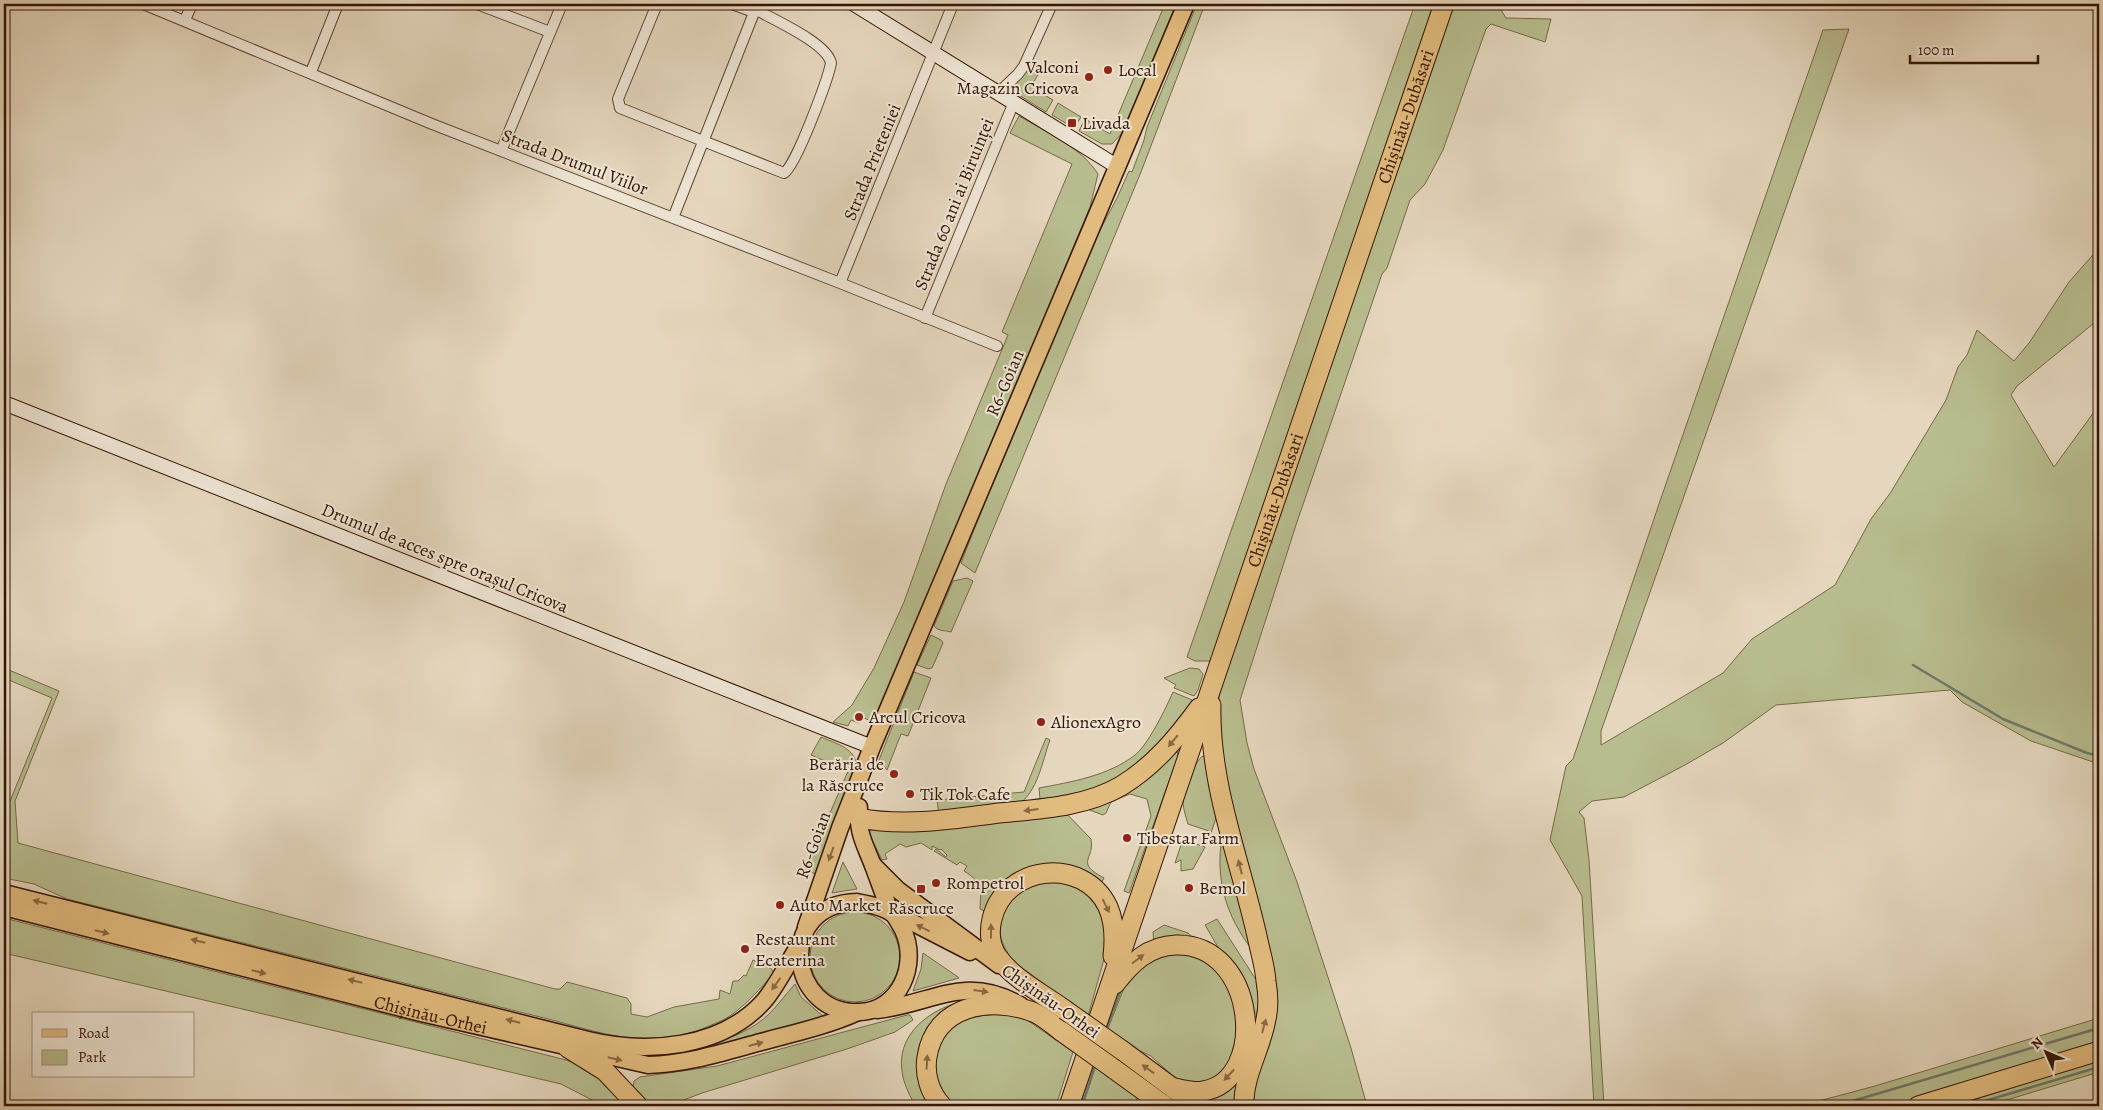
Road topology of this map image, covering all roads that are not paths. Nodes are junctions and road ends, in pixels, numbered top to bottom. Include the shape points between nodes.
1 (143, 4) edge
2 (192, 4) edge
3 (338, 4) edge
4 (477, 4) edge
5 (562, 4) edge
6 (657, 4) edge
7 (732, 4) edge
8 (953, 4) edge
9 (1052, 4) edge
10 (1186, 4) edge
11 (1444, 4) edge
12 (859, 5) edge
13 (756, 8) edge
14 (185, 20) junction
15 (550, 32) junction
16 (934, 53) junction
17 (311, 72) junction
18 (998, 92) junction
19 (1014, 102) junction
20 (703, 141) junction
21 (501, 151) junction
22 (1118, 167) junction
23 (673, 218) junction
24 (840, 283) junction
25 (925, 318) junction
26 (997, 346) dead end
27 (4, 403) edge
28 (1212, 688) junction
29 (872, 747) junction
30 (862, 778) junction
31 (859, 818) junction
32 (873, 865) junction
33 (4, 892) edge
34 (4, 907) edge
35 (923, 909) junction
36 (895, 914) junction
37 (804, 935) junction
38 (1006, 969) junction
39 (1113, 977) junction
40 (1107, 996) junction
41 (864, 1011) junction
42 (1035, 1012) junction
43 (568, 1048) junction
44 (2099, 1051) edge
45 (1075, 1088) junction
46 (1172, 1088) junction
47 (1163, 1105) edge
48 (638, 1106) edge
49 (942, 1106) edge
50 (1063, 1106) edge
51 (1069, 1106) edge
52 (1198, 1106) edge
53 (1244, 1106) edge
54 (1918, 1106) edge

1 - 14 street, Strada Drumul Viilor
2 - 14 street
3 - 17 street
4 - 15 street
5 - 15 street
6 - 20 street via 618,104 625,111
7 - 13 street
8 - 16 street, Strada Prieteniei
9 - 18 street via 1024,66
10 - 22 main road, R6-Goian
11 - 28 highway, Chișinău-Dubăsari
12 - 16 street
13 - 20 street
13 - 20 street via 816,44 826,51 830,59 830,69 800,148 793,164 784,173
14 - 17 street, Strada Drumul Viilor
15 - 21 street
16 - 18 street
16 - 24 street, Strada Prieteniei
17 - 21 street, Strada Drumul Viilor
18 - 19 street
19 - 22 street
19 - 25 street, Strada 60 ani ai Biruinței
20 - 23 street
21 - 23 street, Strada Drumul Viilor
22 - 29 main road, R6-Goian
23 - 24 street, Strada Drumul Viilor
24 - 25 street, Strada Drumul Viilor
25 - 26 street, Strada Drumul Viilor
27 - 29 street, Drumul de acces spre orașul Cricova
28 -> 31 highway via 1163,754 1136,776 1103,794 1046,808 946,820 891,822
28 - 39 highway, Chișinău-Dubăsari
53 -> 28 highway via 1243,1090 1264,1030 1268,1002 1253,918 1215,768 1211,738
29 - 30 main road, R6-Goian
30 - 31 main road, R6-Goian
30 -> 37 main road, R6-Goian via 843,821
31 - 32 main road, R6-Goian via 863,846
32 - 35 main road via 891,885
32 - 36 main road, R6-Goian
37 -> 33 main road, Chișinău-Orhei via 772,991 732,1026 694,1041 635,1047 596,1042
34 -> 43 main road, Chișinău-Orhei
35 - 36 main road
35 - 38 main road
36 - 37 main road via 866,904 847,903 828,909
38 -> 36 main road, Chișinău-Orhei
36 - 41 main road via 908,945 908,971 892,997
37 - 41 main road via 801,965 811,989 832,1006
38 -> 39 highway via 991,940 996,906 1008,889 1019,881 1051,873 1082,881 1093,888 1108,907 1114,934
46 -> 38 highway, Chișinău-Orhei, bridge
39 - 40 highway, Chișinău-Dubăsari
40 - 45 highway, Chișinău-Dubăsari
40 -> 46 highway via 1128,967 1161,946 1198,948 1217,958 1229,970 1239,992 1245,1020 1242,1056 1231,1073 1210,1090
41 -> 42 main road, Chișinău-Orhei via 886,1009 952,991 972,990 1004,996
43 -> 41 main road, Chișinău-Orhei via 637,1064 660,1065 709,1056
42 - 47 highway, Chișinău-Orhei, bridge
49 -> 42 highway via 930,1088 926,1063 933,1035 942,1023 966,1009 986,1005
43 - 48 highway via 605,1071
44 - 54 highway
45 - 50 highway
45 - 51 highway
46 - 52 highway, Chișinău-Orhei

